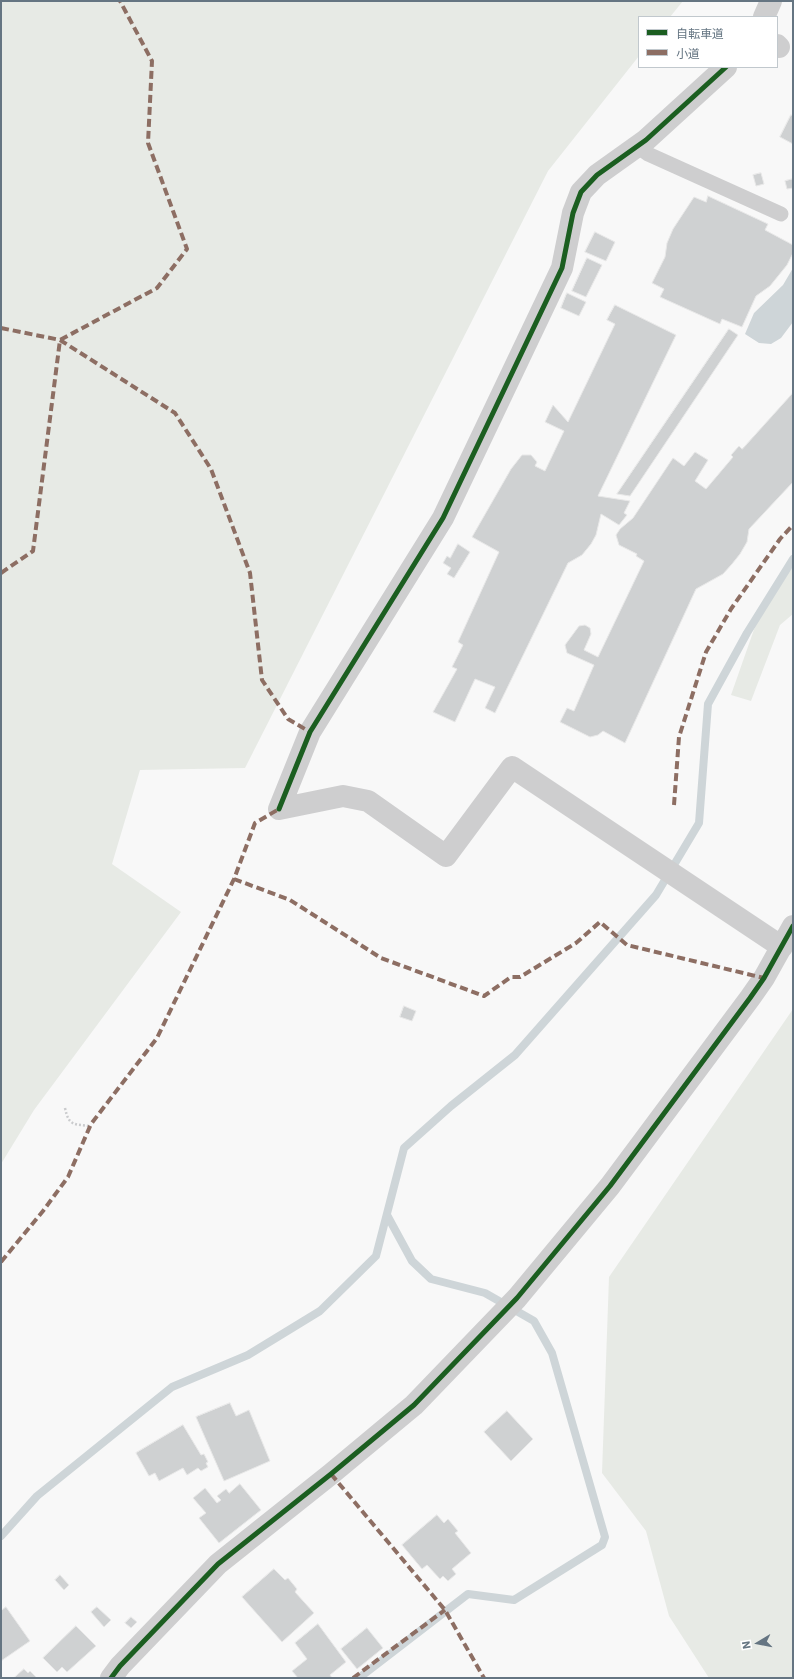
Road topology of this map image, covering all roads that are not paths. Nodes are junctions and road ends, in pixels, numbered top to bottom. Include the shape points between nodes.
1 (771, 1) edge
2 (764, 16) edge
3 (725, 68) edge
4 (637, 146) junction
5 (781, 214) dead end
6 (793, 926) edge
7 (782, 946) junction
8 (111, 1678) edge

1 - 2 street
3 - 4 street
4 - 5 lane via 648,154
4 - 7 street via 597,175 581,192 573,213 562,268 443,518 310,732 278,809 343,796 368,801 446,856 512,768
6 - 7 street
7 - 8 street via 750,998 614,1180 517,1298 414,1405 218,1564

